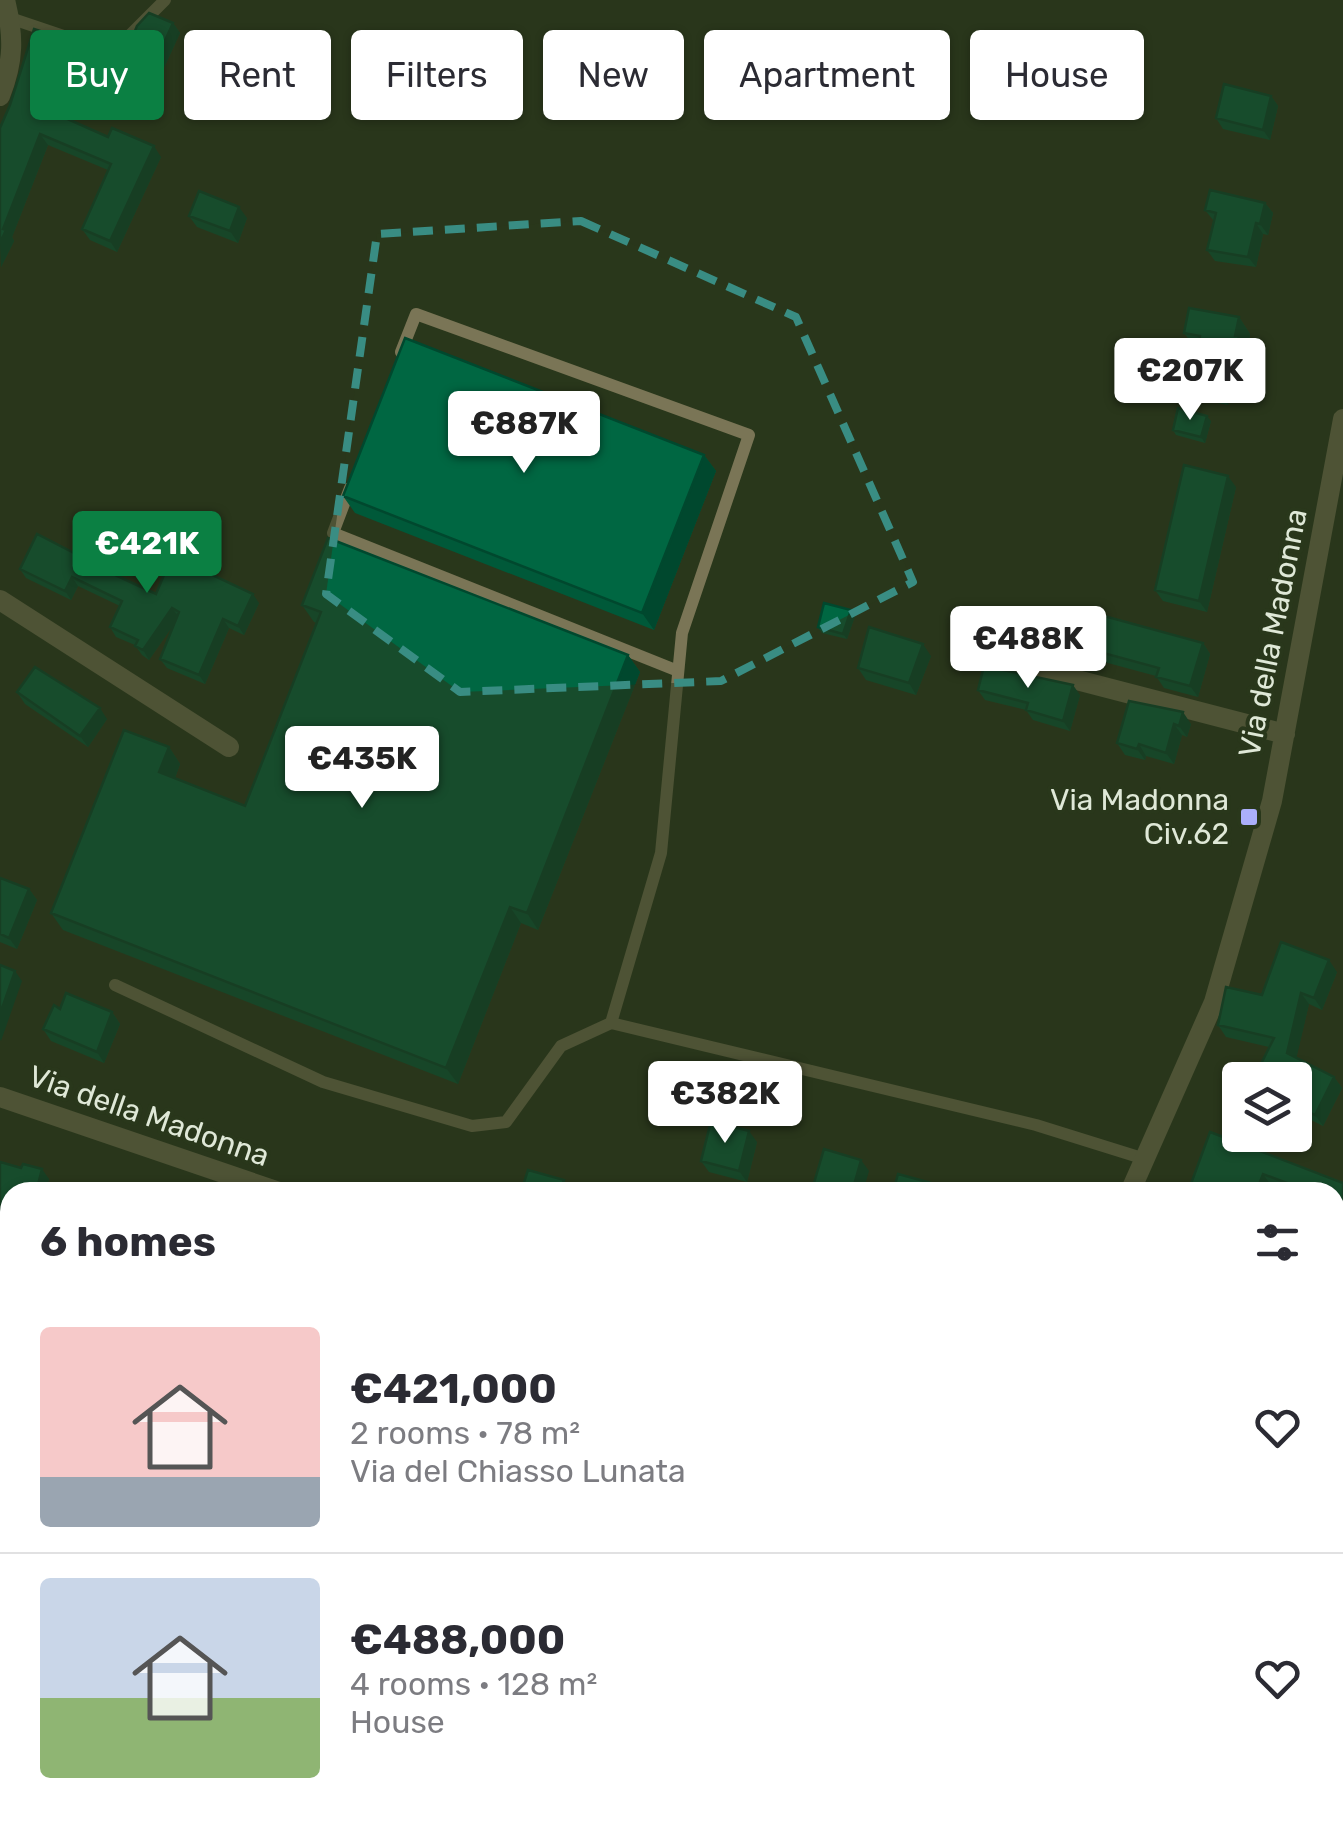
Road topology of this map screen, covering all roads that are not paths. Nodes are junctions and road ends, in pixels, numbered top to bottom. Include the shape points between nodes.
1 (165, 0) edge
2 (8, 9) edge
3 (0, 96) edge
4 (395, 368) edge
5 (1343, 419) edge
6 (354, 478) edge
7 (0, 600) edge
8 (1019, 665) dead end
9 (678, 672) junction
10 (1285, 734) junction
11 (229, 748) dead end
12 (115, 986) dead end
13 (611, 1023) junction
14 (0, 1097) edge
15 (1146, 1159) junction
16 (250, 1182) edge
17 (1135, 1182) edge

1 - 2 lane via 105,50
2 - 3 street via 14,34
4 - 9 lane via 416,314 749,435 682,632
5 - 10 street, Via della Madonna
6 - 9 lane via 333,533
7 - 11 street
8 - 10 street
9 - 13 lane via 661,853
10 - 15 street, Via della Madonna via 1214,1002
12 - 13 lane via 323,1082 472,1126 506,1122 561,1046
13 - 15 lane via 1036,1125
14 - 16 street, Via della Madonna
15 - 17 street, Via della Madonna

